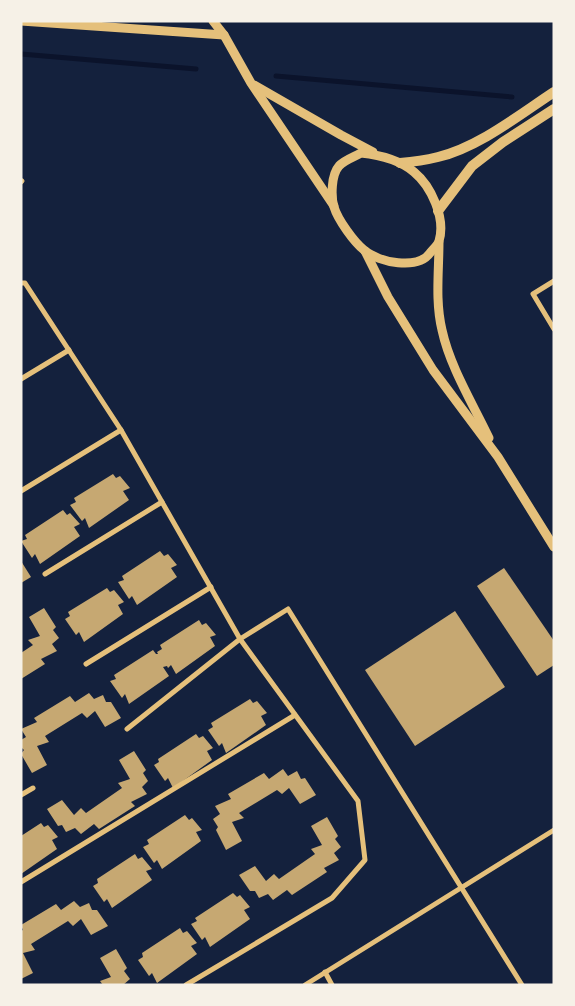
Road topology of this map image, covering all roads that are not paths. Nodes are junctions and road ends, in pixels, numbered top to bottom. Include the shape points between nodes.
1 (213, 21) edge
2 (21, 22) edge
3 (224, 35) junction
4 (252, 84) junction
5 (554, 92) edge
6 (554, 109) edge
7 (380, 155) junction
8 (400, 163) junction
9 (334, 206) junction
10 (438, 211) junction
11 (439, 241) junction
12 (365, 251) junction
13 (554, 281) edge
14 (21, 283) edge
15 (554, 329) edge
16 (69, 350) junction
17 (21, 379) edge
18 (121, 430) junction
19 (498, 457) junction
20 (21, 491) edge
21 (162, 502) junction
22 (554, 547) edge
23 (45, 574) dead end
24 (211, 587) junction
25 (240, 639) junction
26 (86, 664) dead end
27 (296, 715) junction
28 (127, 729) dead end
29 (33, 788) dead end
30 (21, 795) edge
31 (554, 830) edge
32 (21, 882) edge
33 (461, 888) junction
34 (325, 972) junction
35 (186, 985) edge
36 (305, 985) edge
37 (332, 985) edge
38 (522, 985) edge

1 - 3 street
2 - 3 street
3 - 4 street
4 - 7 street
4 - 9 street
5 - 8 main road via 464,147 439,157
6 - 10 main road via 472,166
7 - 8 street
7 - 9 street via 362,153 338,167 334,176
8 - 10 street via 426,185
9 - 12 street via 346,229
10 - 11 street
11 - 12 street via 426,258 409,263 391,262
11 - 19 street via 438,301 448,354
12 - 19 street via 388,297 433,370
13 - 15 street via 533,294
14 - 16 street via 25,283
16 - 17 street
16 - 18 street
18 - 20 street
18 - 21 street
19 - 22 street
21 - 23 street
21 - 24 street
24 - 25 street
24 - 26 street
25 - 27 street
25 - 28 street
25 - 33 street via 288,609
27 - 32 street
27 - 35 street via 358,801 365,860 332,898
29 - 30 street
31 - 33 street
33 - 34 street
33 - 38 street
34 - 36 street
34 - 37 street

